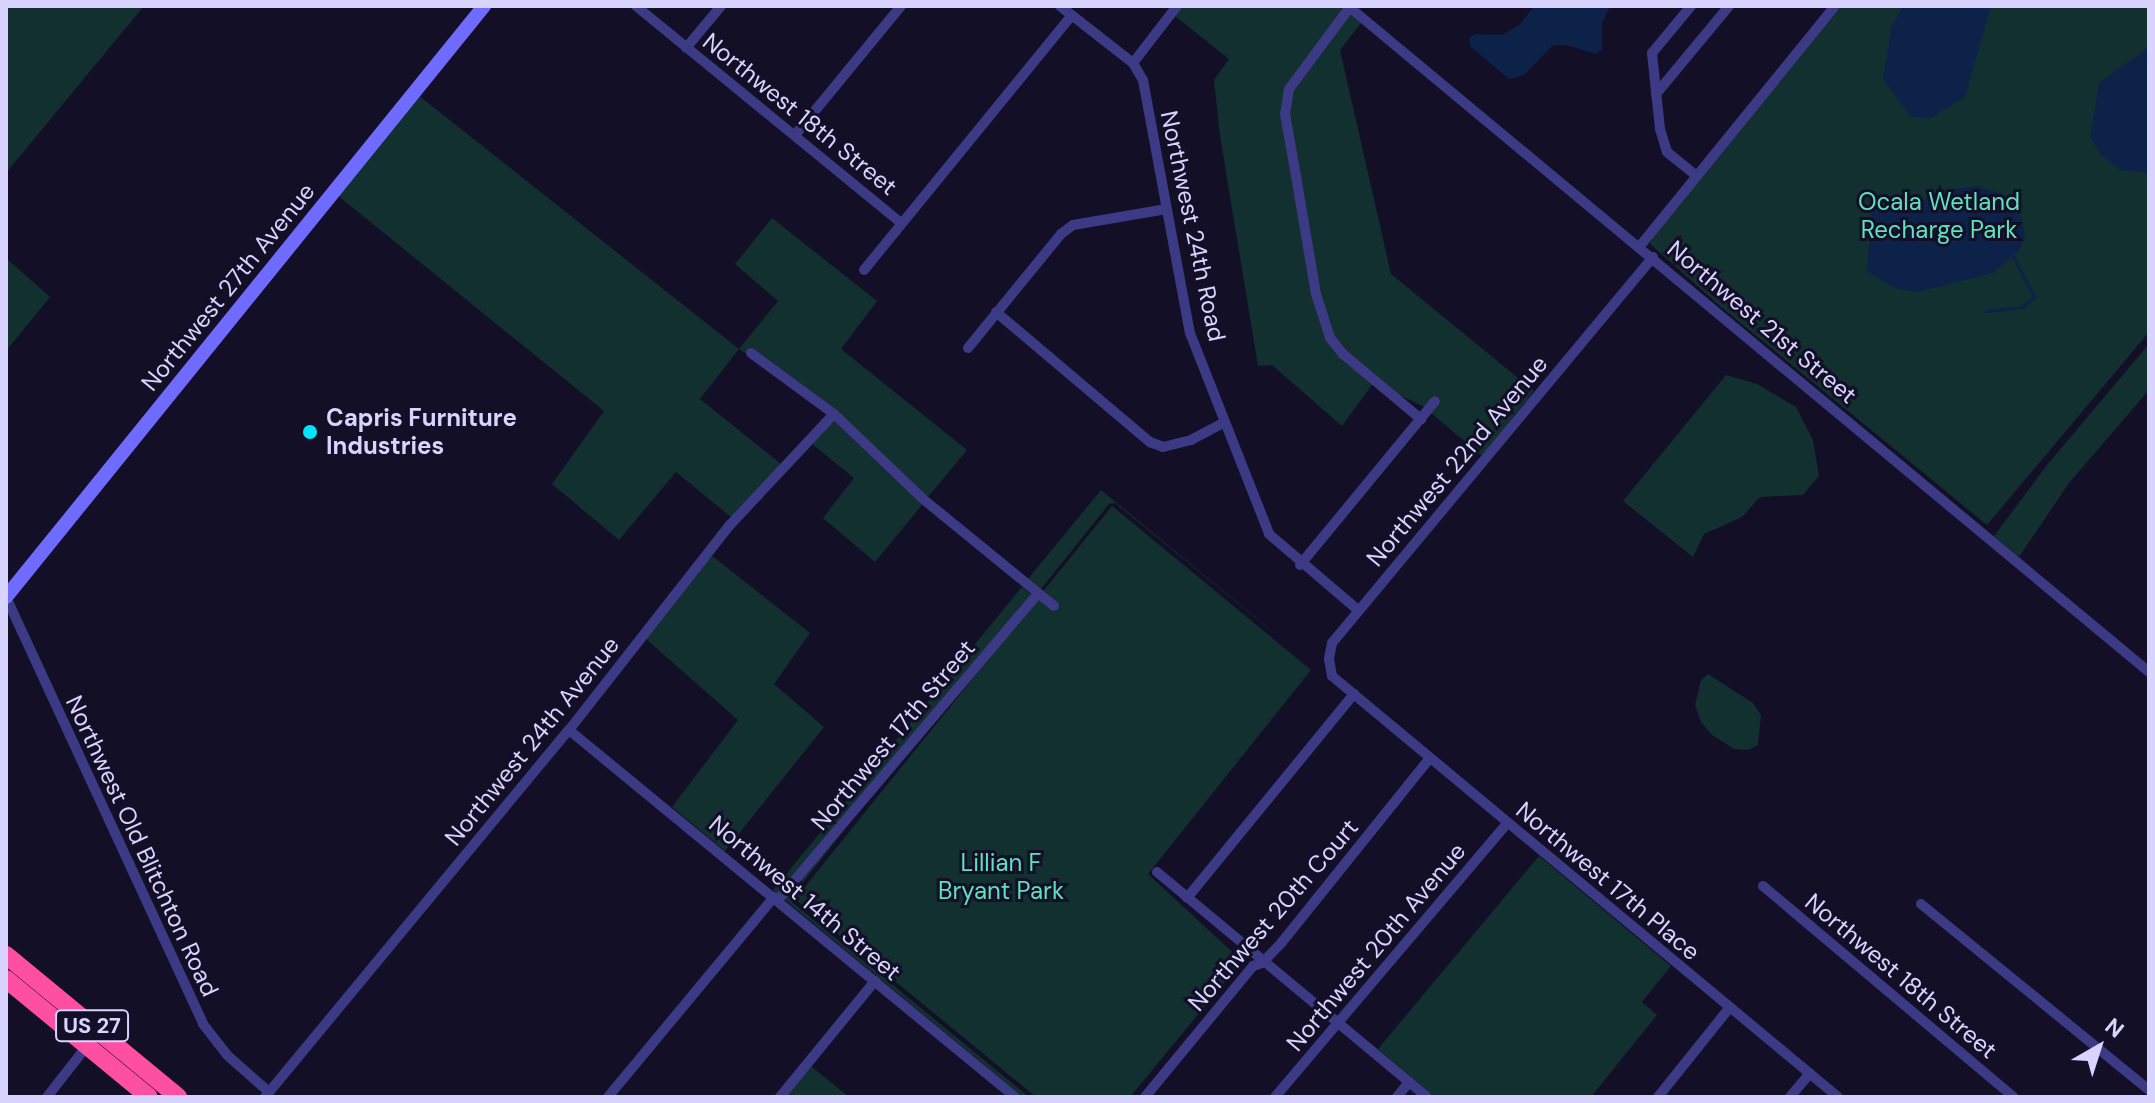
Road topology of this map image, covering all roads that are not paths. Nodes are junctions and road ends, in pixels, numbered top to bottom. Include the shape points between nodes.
1 (484, 6) edge
2 (636, 6) edge
3 (721, 6) edge
4 (901, 6) edge
5 (1060, 6) edge
6 (1177, 6) edge
7 (1691, 6) edge
8 (1729, 6) edge
9 (1835, 6) edge
10 (1349, 7) edge
11 (1071, 16) junction
12 (686, 48) junction
13 (1133, 63) junction
14 (1656, 94) junction
15 (795, 135) junction
16 (1697, 176) junction
17 (1167, 209) junction
18 (901, 223) junction
19 (1640, 246) junction
20 (1653, 257) junction
21 (864, 270) dead end
22 (996, 312) junction
23 (968, 348) dead end
24 (751, 353) dead end
25 (1435, 401) dead end
26 (834, 414) junction
27 (1421, 419) junction
28 (1225, 422) junction
29 (1300, 565) junction
30 (1038, 593) junction
31 (6, 597) edge
32 (1054, 606) dead end
33 (1359, 611) junction
34 (2149, 672) edge
35 (1354, 694) junction
36 (569, 730) junction
37 (1430, 758) junction
38 (1507, 823) junction
39 (1157, 872) dead end
40 (1763, 886) dead end
41 (1187, 898) junction
42 (776, 899) junction
43 (1921, 904) dead end
44 (6, 955) edge
45 (1262, 963) junction
46 (6, 979) edge
47 (875, 981) junction
48 (1730, 1007) junction
49 (1337, 1021) junction
50 (93, 1039) junction
51 (1810, 1073) junction
52 (1409, 1082) junction
53 (2149, 1090) edge
54 (267, 1095) edge
55 (47, 1097) edge
56 (149, 1097) edge
57 (178, 1097) edge
58 (608, 1097) edge
59 (780, 1097) edge
60 (1015, 1097) edge
61 (1145, 1097) edge
62 (1275, 1097) edge
63 (1397, 1097) edge
64 (1427, 1097) edge
65 (1658, 1097) edge
66 (1790, 1097) edge
67 (1838, 1097) edge
68 (2014, 1097) edge

1 - 31 street, Northwest 27th Avenue
2 - 12 street, Northwest 18th Street
3 - 12 street
4 - 15 street
5 - 11 street
6 - 13 street
7 - 14 street via 1652,53
8 - 14 street
9 - 16 street
10 - 19 street, Northwest 21st Street
10 - 27 street via 1294,80 1286,103 1303,220 1330,338
11 - 13 street
11 - 18 street
12 - 15 street, Northwest 18th Street
13 - 17 street, Northwest 24th Road via 1143,80
14 - 16 street via 1667,152
15 - 18 street, Northwest 18th Street
16 - 19 street
17 - 22 street via 1073,225
17 - 28 street, Northwest 24th Road via 1190,333
18 - 21 street
19 - 20 street, Northwest 21st Street
20 - 33 street, Northwest 22nd Avenue
20 - 34 street, Northwest 21st Street
22 - 23 street
22 - 28 street via 1150,442 1163,447 1191,440
24 - 26 street
25 - 27 street
26 - 30 street via 923,499
26 - 36 street, Northwest 24th Avenue via 730,525
27 - 29 street
28 - 29 street, Northwest 24th Road via 1269,534
29 - 33 street, Northwest 24th Road
30 - 32 street
30 - 42 street, Northwest 17th Street
31 - 54 street, Northwest Old Blitchton Road via 203,1024
33 - 35 street, Northwest 22nd Avenue via 1332,643 1329,659 1332,676
35 - 37 street, Northwest 17th Place
35 - 41 street
36 - 42 street, Northwest 14th Street
36 - 54 street, Northwest 24th Avenue
37 - 38 street, Northwest 17th Place
37 - 45 street, Northwest 20th Court
38 - 48 street, Northwest 17th Place
38 - 49 street, Northwest 20th Avenue via 1348,1015
39 - 41 street
40 - 68 street, Northwest 18th Street
41 - 45 street
42 - 47 street, Northwest 14th Street
42 - 58 street, Northwest 17th Street
43 - 53 street
44 - 50 highway, US 27
45 - 49 street
45 - 61 street, Northwest 20th Court via 1253,966
46 - 50 highway, US 27
47 - 59 street
47 - 60 street, Northwest 14th Street
48 - 51 street, Northwest 17th Place
48 - 65 street
49 - 52 street
49 - 62 street, Northwest 20th Avenue
50 - 55 street
50 - 56 highway, US 27
50 - 57 highway, US 27
51 - 66 street
51 - 67 street, Northwest 17th Place
52 - 63 street
52 - 64 street

